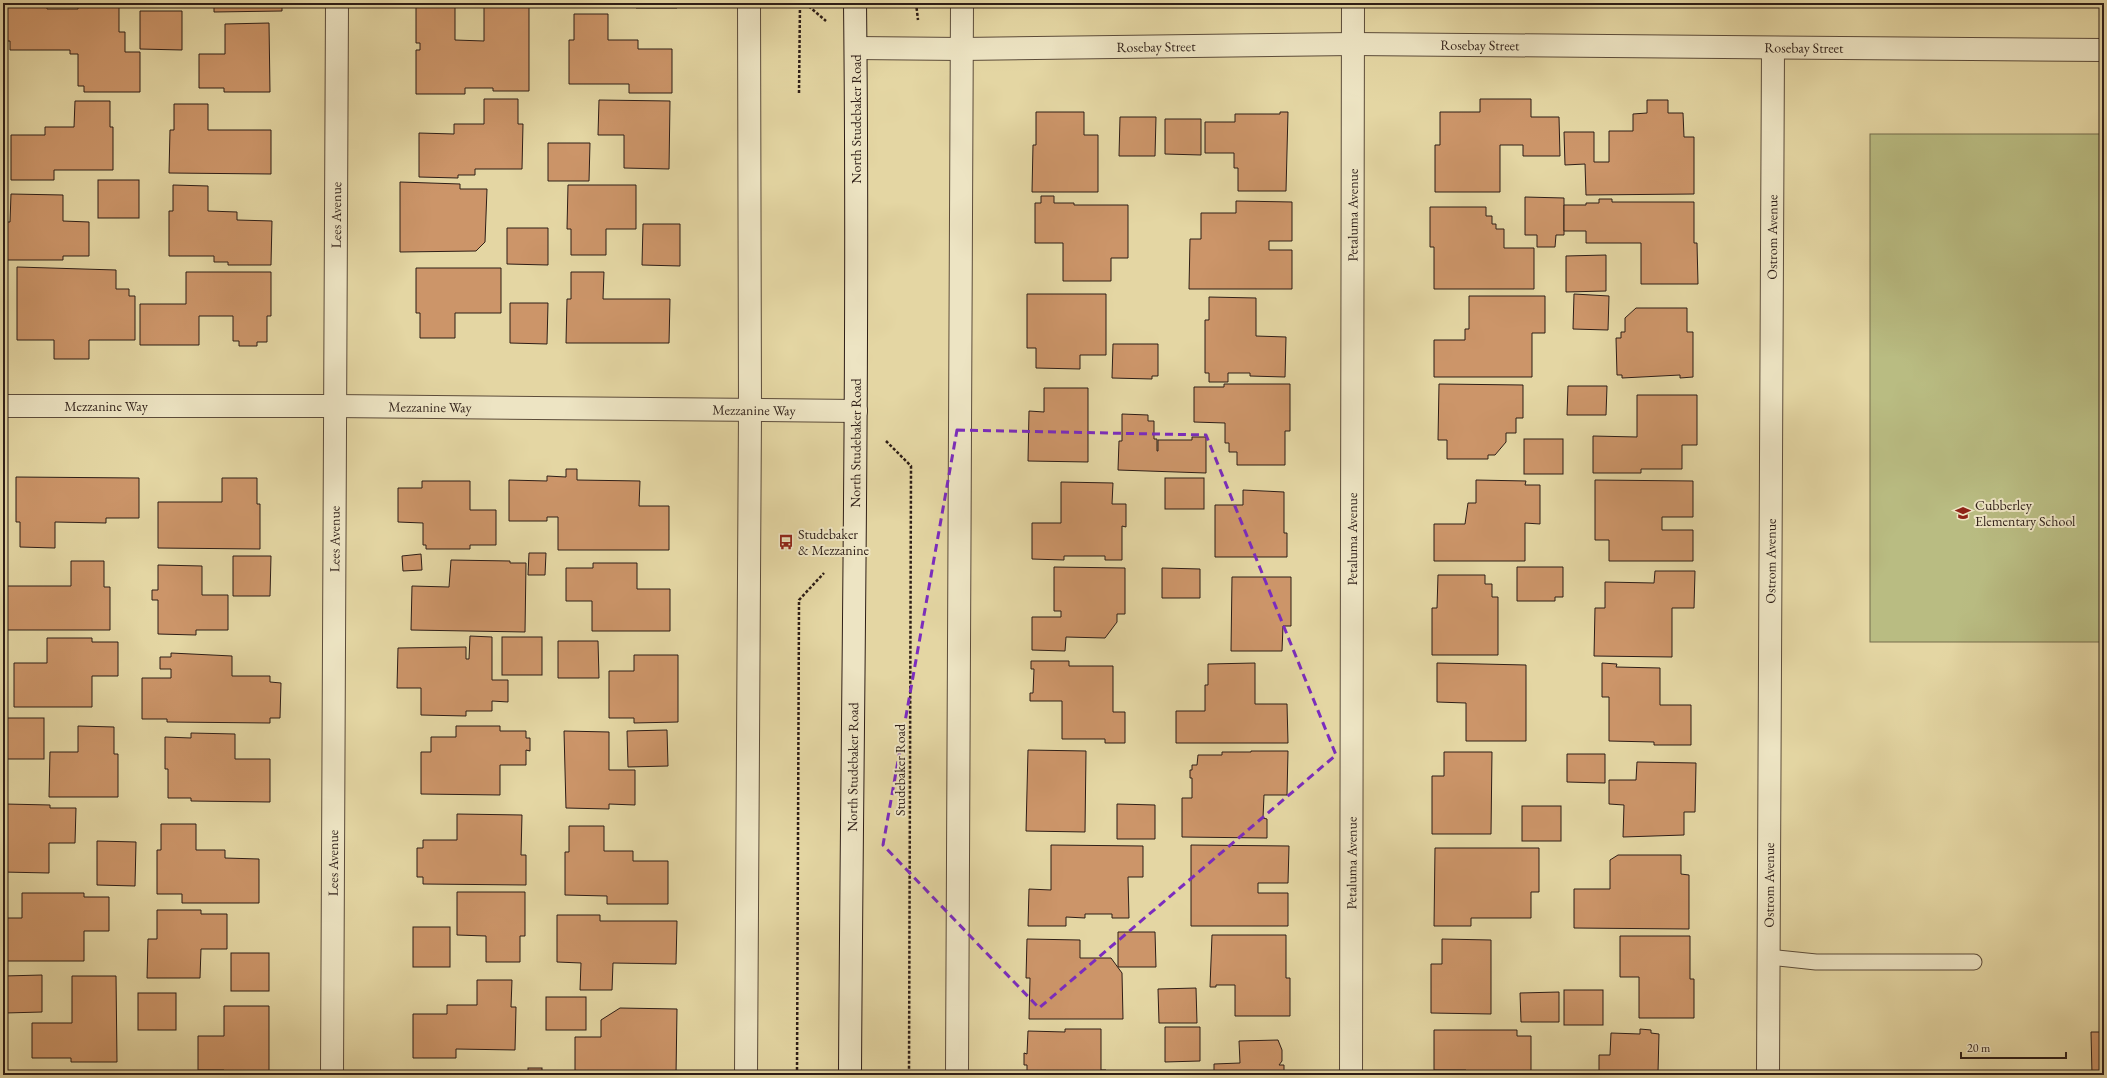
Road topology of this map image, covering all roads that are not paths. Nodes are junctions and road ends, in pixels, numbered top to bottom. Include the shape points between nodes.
1 (338, 3) edge
2 (749, 3) edge
3 (855, 3) edge
4 (962, 3) edge
5 (1353, 3) edge
6 (1353, 44) junction
7 (856, 48) junction
8 (1773, 48) junction
9 (962, 49) junction
10 (2104, 50) edge
11 (3, 406) edge
12 (334, 406) junction
13 (856, 410) junction
14 (750, 411) junction
15 (1769, 957) junction
16 (1974, 962) dead end
17 (332, 1075) edge
18 (746, 1075) edge
19 (850, 1075) edge
20 (958, 1075) edge
21 (1351, 1075) edge
22 (1768, 1075) edge

1 - 12 street, Lees Avenue
2 - 14 street
3 - 7 street, North Studebaker Road
4 - 9 street
5 - 6 street, Petaluma Avenue
6 - 8 street, Rosebay Street
6 - 9 street, Rosebay Street
6 - 21 street, Petaluma Avenue
7 - 9 street, Rosebay Street
7 - 13 street, North Studebaker Road
8 - 10 street, Rosebay Street
8 - 15 street, Ostrom Avenue
9 - 20 street
11 - 12 street, Mezzanine Way
12 - 14 street, Mezzanine Way
12 - 17 street, Lees Avenue
13 - 14 street, Mezzanine Way
13 - 19 street, North Studebaker Road
14 - 18 street
15 - 16 lane via 1816,962
15 - 22 street, Ostrom Avenue

